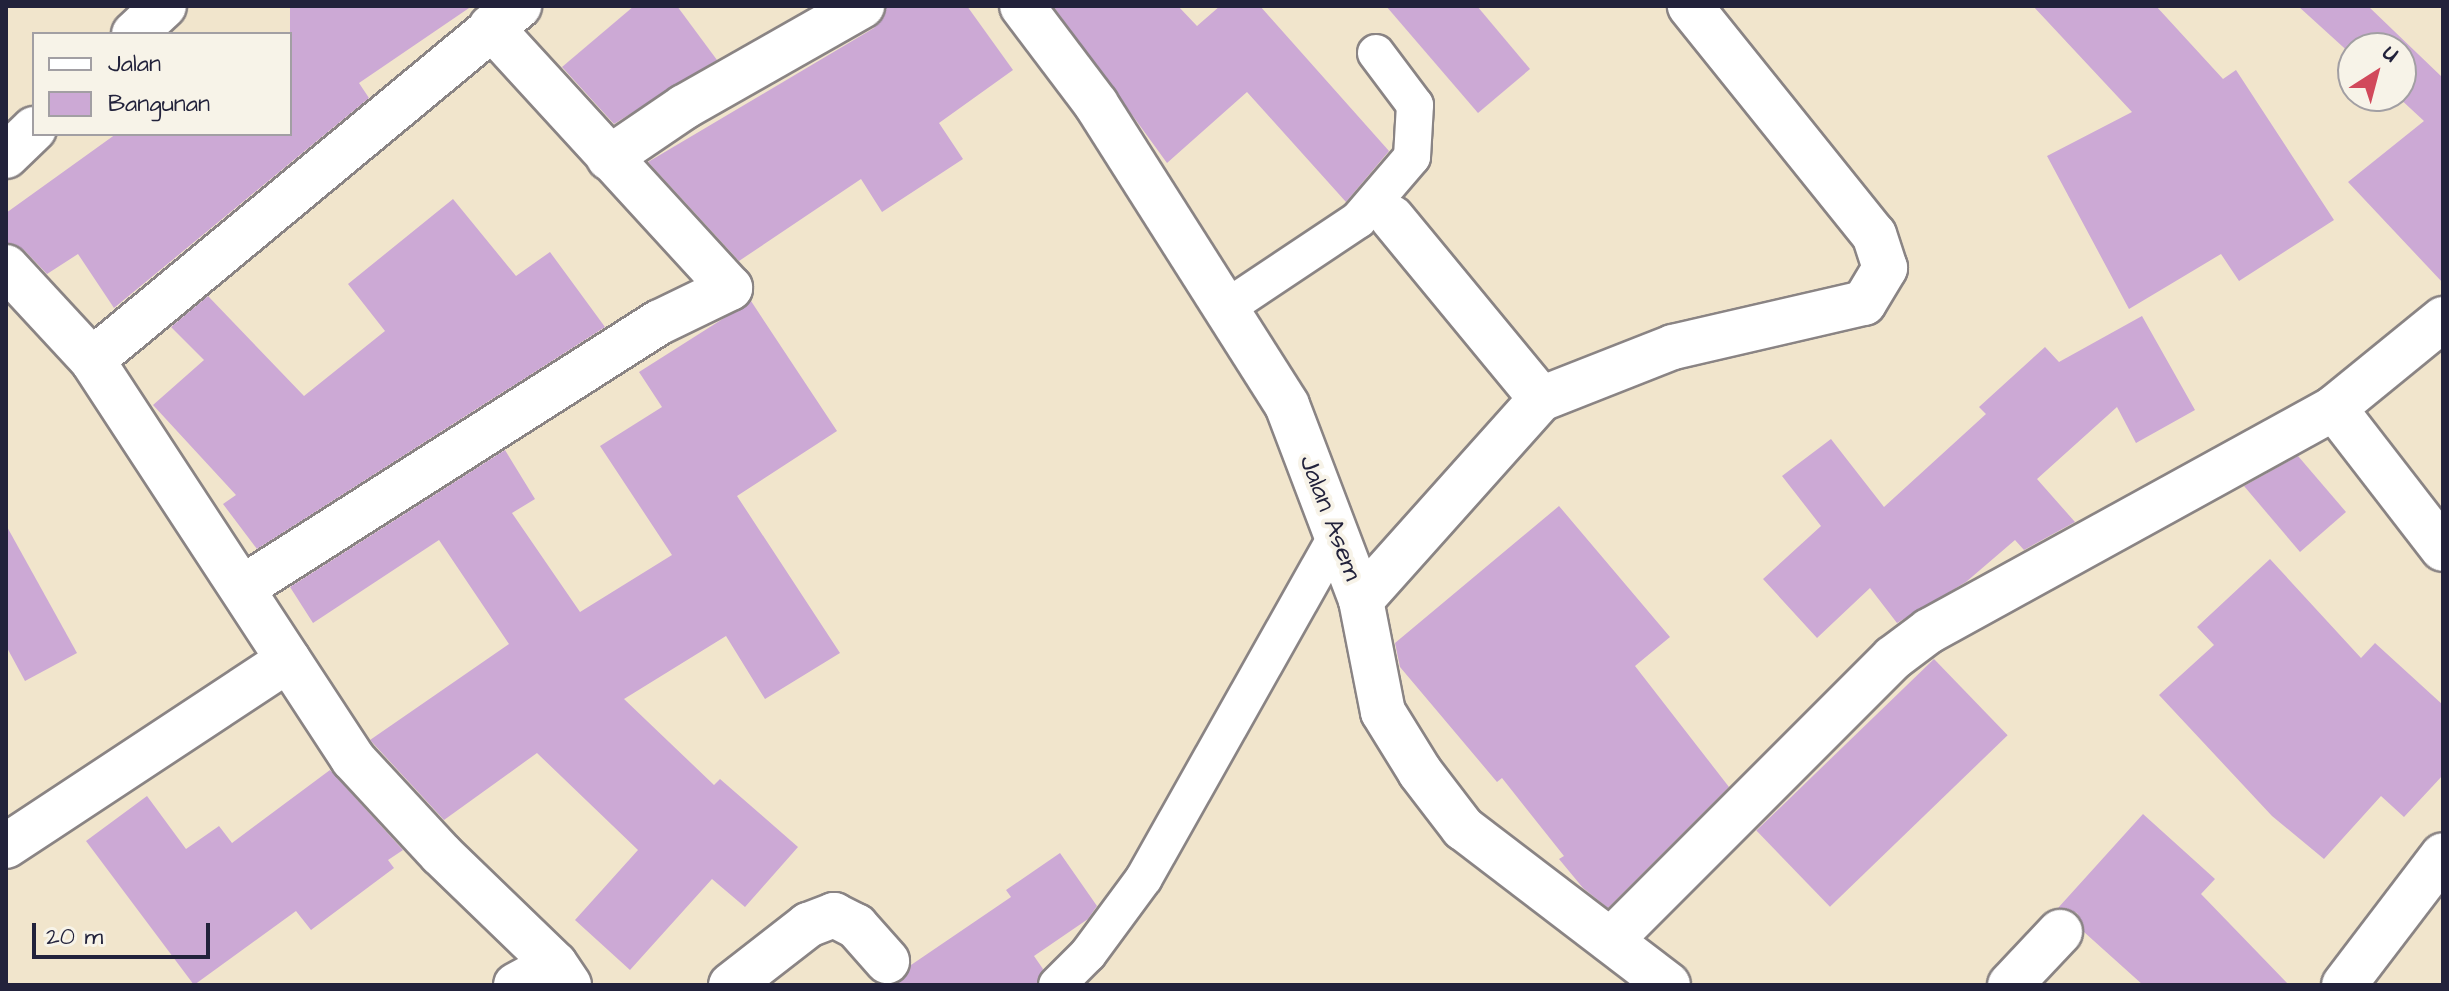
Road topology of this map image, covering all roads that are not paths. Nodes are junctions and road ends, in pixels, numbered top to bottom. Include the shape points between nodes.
1 (164, 6) edge
2 (862, 6) edge
3 (1022, 6) edge
4 (1690, 6) edge
5 (505, 16) edge
6 (136, 32) edge
7 (1376, 53) dead end
8 (32, 131) edge
9 (6, 156) edge
10 (609, 158) junction
11 (1392, 218) dead end
12 (6, 267) edge
13 (1226, 308) junction
14 (2443, 319) edge
15 (92, 360) junction
16 (1541, 399) junction
17 (2334, 408) junction
18 (1337, 536) junction
19 (2443, 549) edge
20 (242, 588) junction
21 (1364, 621) junction
22 (288, 660) junction
23 (6, 846) edge
24 (2443, 855) edge
25 (2060, 932) dead end
26 (1611, 940) junction
27 (887, 961) dead end
28 (562, 974) edge
29 (516, 985) edge
30 (731, 985) edge
31 (1057, 985) edge
32 (1668, 985) edge
33 (2010, 985) edge
34 (2344, 985) edge

1 - 6 street
2 - 10 street via 684,107
3 - 13 street, Jalan Asem via 1096,104
4 - 16 street via 1874,235 1885,268 1864,303 1673,347
5 - 10 street
5 - 15 street
7 - 13 lane via 1415,105 1412,157 1358,220
8 - 9 street
10 - 20 street via 730,288 660,322
11 - 16 street
12 - 15 street
13 - 18 street, Jalan Asem via 1287,405
14 - 17 street
15 - 20 street
16 - 21 street
17 - 19 street
17 - 26 street via 1929,631 1893,658
18 - 21 street, Jalan Asem
18 - 31 lane via 1144,878 1088,954
20 - 22 street
21 - 26 street, Jalan Asem via 1383,712 1463,828
22 - 23 street
22 - 28 street via 353,759
24 - 34 street
25 - 33 street
26 - 32 street, Jalan Asem
27 - 30 street via 856,926 834,915 808,925
28 - 29 street

